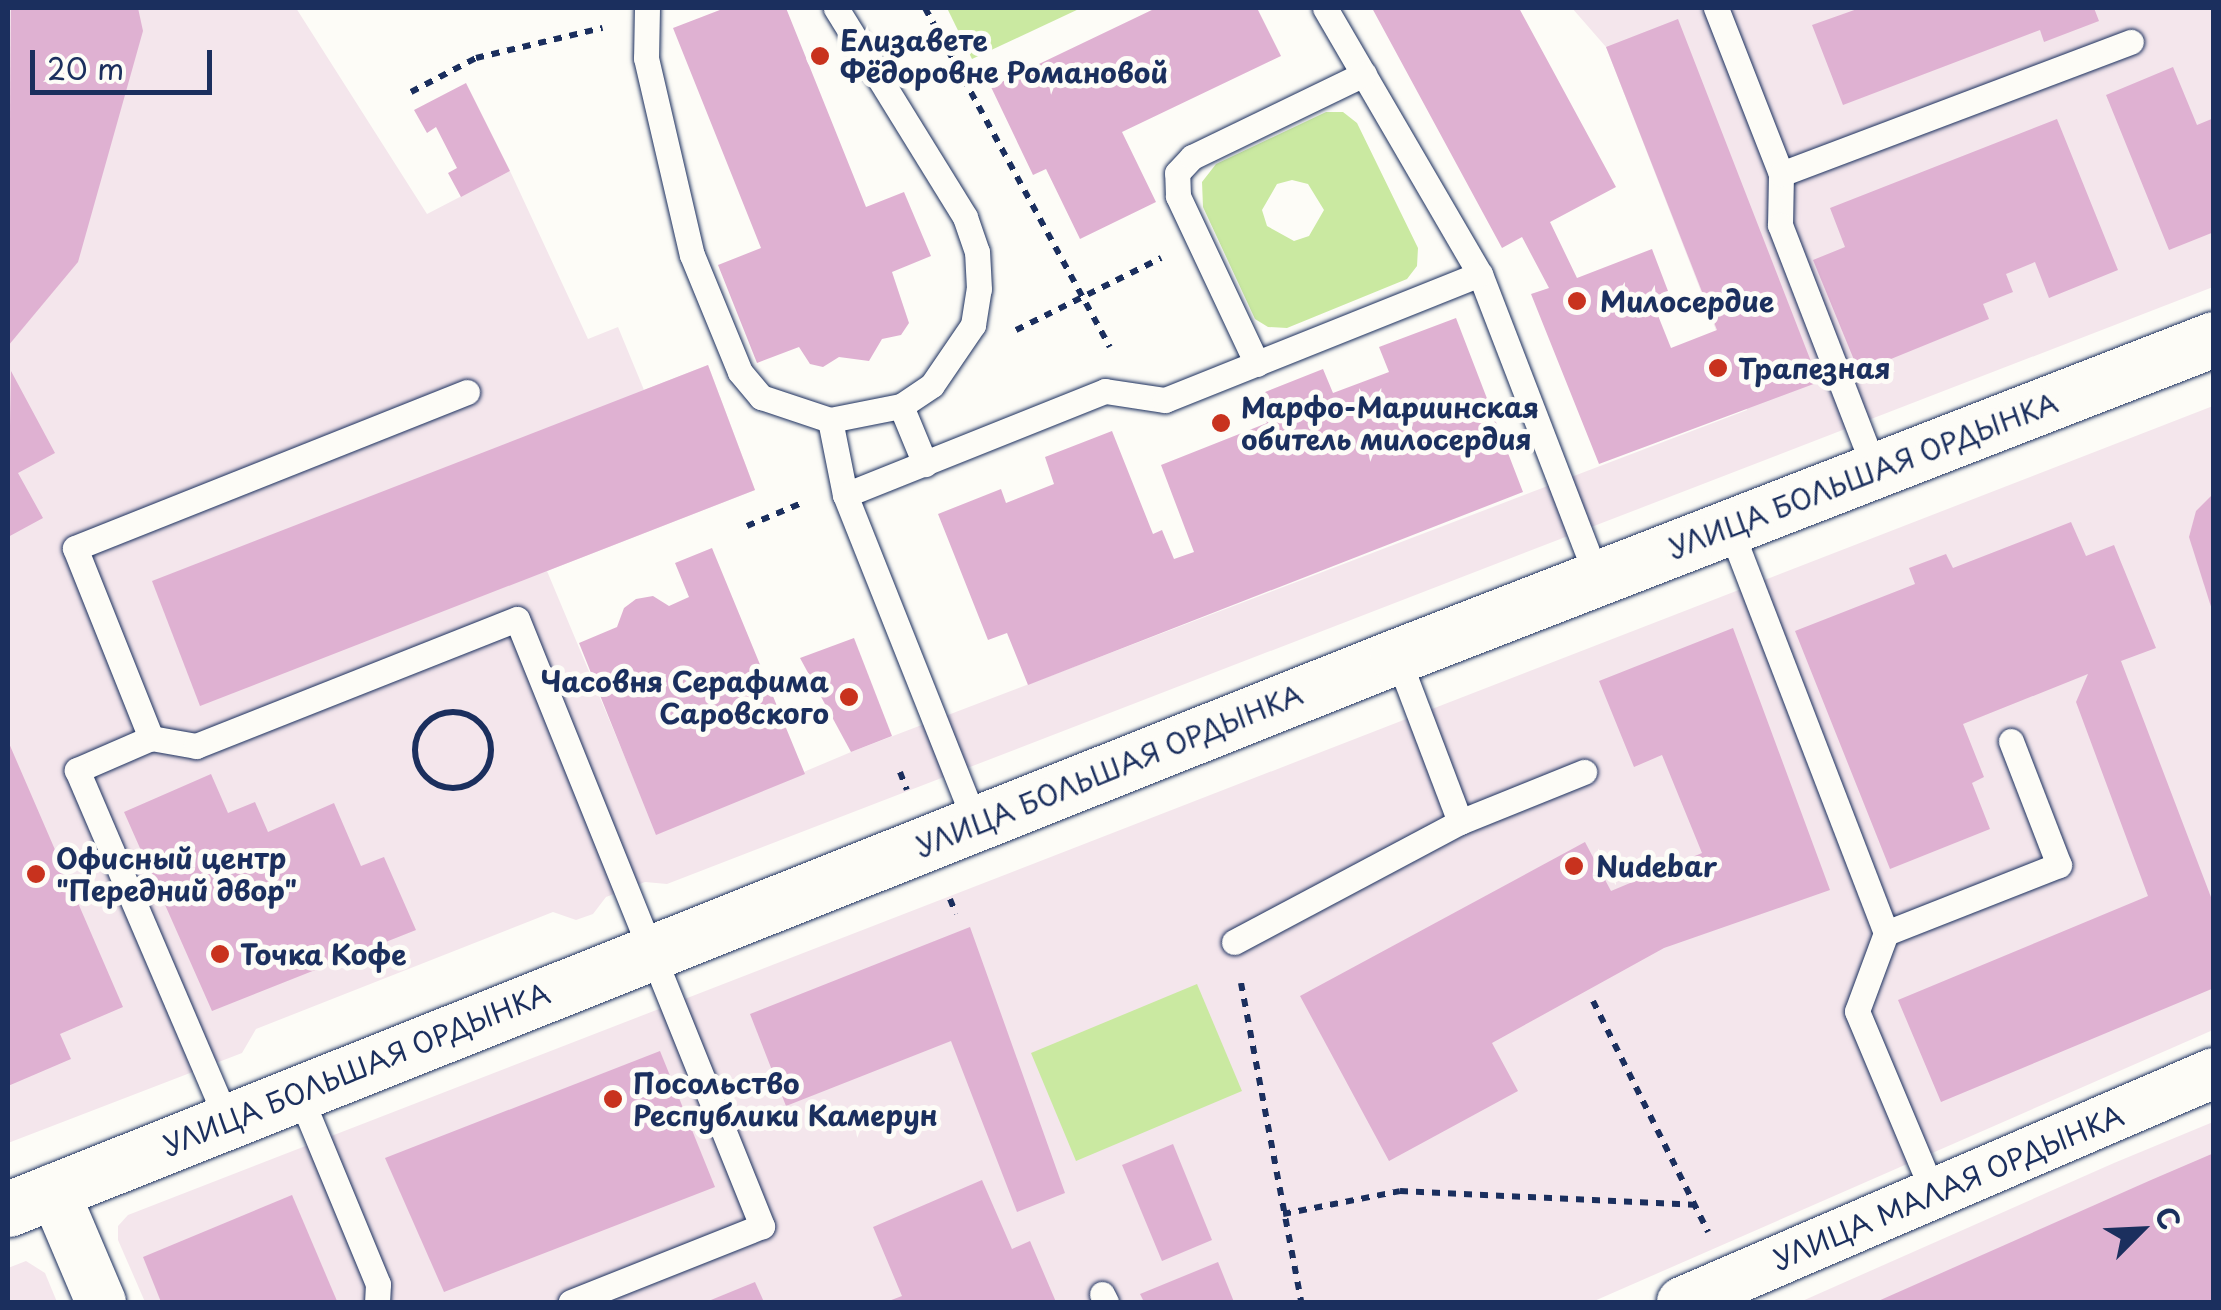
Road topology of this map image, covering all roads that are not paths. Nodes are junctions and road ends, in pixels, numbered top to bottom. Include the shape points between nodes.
1 (836, 8) edge
2 (1325, 8) edge
3 (1716, 8) edge
4 (646, 13) edge
5 (2130, 42) dead end
6 (1364, 74) junction
7 (1781, 174) junction
8 (1480, 274) junction
9 (2214, 339) edge
10 (1257, 364) junction
11 (467, 392) dead end
12 (901, 406) junction
13 (830, 420) junction
14 (925, 464) junction
15 (1875, 470) junction
16 (845, 495) junction
17 (1729, 526) junction
18 (1597, 578) junction
19 (1397, 656) junction
20 (151, 738) junction
21 (2012, 741) dead end
22 (1584, 772) dead end
23 (1460, 822) junction
24 (976, 824) junction
25 (1886, 933) junction
26 (1234, 942) road end
27 (652, 950) junction
28 (2214, 1073) edge
29 (298, 1091) junction
30 (227, 1120) junction
31 (1933, 1192) junction
32 (30, 1199) edge
33 (101, 1302) edge
34 (378, 1302) edge
35 (571, 1302) edge
36 (1682, 1302) edge

1 - 12 lane via 965,218 977,252 979,289 964,341 932,385
2 - 6 lane
3 - 7 lane
4 - 13 lane via 646,58 692,255 740,372 761,396
5 - 7 lane
6 - 8 lane
6 - 10 lane via 1192,157 1177,172 1178,196
7 - 15 lane via 1780,225
8 - 10 lane
8 - 18 lane
9 - 15 main road, УЛИЦА БОЛЬШАЯ ОРДЫНКА
10 - 14 lane via 1165,400 1105,392
11 - 20 lane via 75,548
12 - 13 lane via 866,418
12 - 14 lane
13 - 16 lane
14 - 16 lane
15 - 17 main road, УЛИЦА БОЛЬШАЯ ОРДЫНКА
16 - 24 lane
17 - 18 main road, УЛИЦА БОЛЬШАЯ ОРДЫНКА
17 - 25 lane
18 - 19 main road, УЛИЦА БОЛЬШАЯ ОРДЫНКА
19 - 23 lane
19 - 24 main road, УЛИЦА БОЛЬШАЯ ОРДЫНКА
20 - 27 lane via 196,746 517,619
20 - 30 lane via 77,770
21 - 25 lane via 2059,864
22 - 23 lane
23 - 26 lane
24 - 27 main road, УЛИЦА БОЛЬШАЯ ОРДЫНКА
25 - 31 lane via 1857,1011
27 - 29 main road, УЛИЦА БОЛЬШАЯ ОРДЫНКА
27 - 35 lane via 762,1226
28 - 31 street, УЛИЦА МАЛАЯ ОРДЫНКА
29 - 30 main road, УЛИЦА БОЛЬШАЯ ОРДЫНКА
29 - 34 lane via 378,1284
30 - 32 main road, УЛИЦА БОЛЬШАЯ ОРДЫНКА
31 - 36 street, УЛИЦА МАЛАЯ ОРДЫНКА
32 - 33 street

